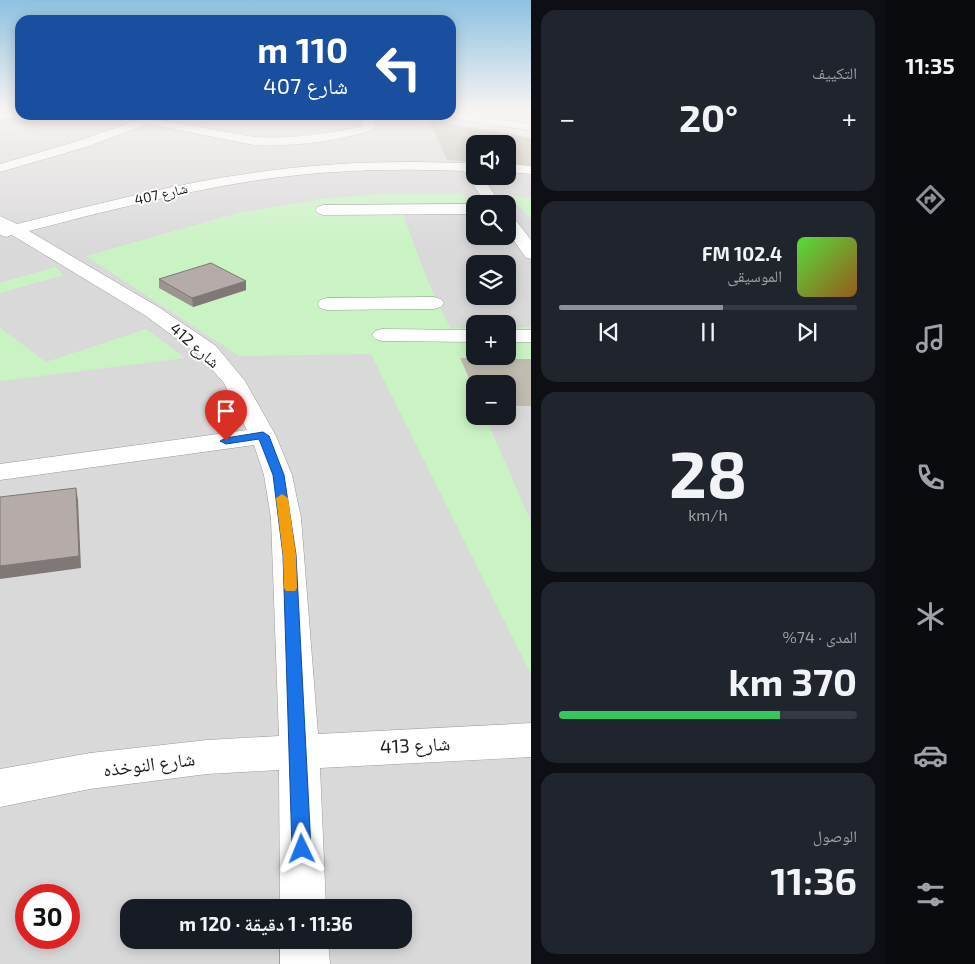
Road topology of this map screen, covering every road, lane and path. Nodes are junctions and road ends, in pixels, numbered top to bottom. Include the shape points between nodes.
1 (44, 155) edge
2 (466, 167) edge
3 (0, 168) edge
4 (516, 169) edge
5 (531, 170) edge
6 (466, 209) edge
7 (323, 210) dead end
8 (348, 210) junction
9 (352, 225) dead end
10 (5, 228) edge
11 (516, 232) edge
12 (531, 254) edge
13 (373, 303) junction
14 (434, 303) dead end
15 (327, 304) dead end
16 (382, 335) junction
17 (466, 336) edge
18 (516, 336) edge
19 (531, 336) edge
20 (392, 355) dead end
21 (263, 436) junction
22 (0, 472) edge
23 (531, 740) edge
24 (299, 751) junction
25 (0, 788) edge
26 (303, 899) edge
27 (304, 949) edge
28 (305, 964) edge

1 - 3 street
2 - 10 street, شارع 407 via 365,166 275,173 179,190
4 - 5 street
6 - 8 street
7 - 8 street
8 - 9 street
10 - 21 street, شارع 412 via 153,312 208,351 234,381
11 - 12 street
13 - 14 street
13 - 15 street
13 - 16 street
16 - 17 street
16 - 20 street
18 - 19 street
21 - 22 street
21 - 24 street, شارع 412 via 278,475 286,518
23 - 24 street, شارع 413
24 - 25 street, شارع النوخذه via 90,770
24 - 26 street, شارع 412
27 - 28 street

